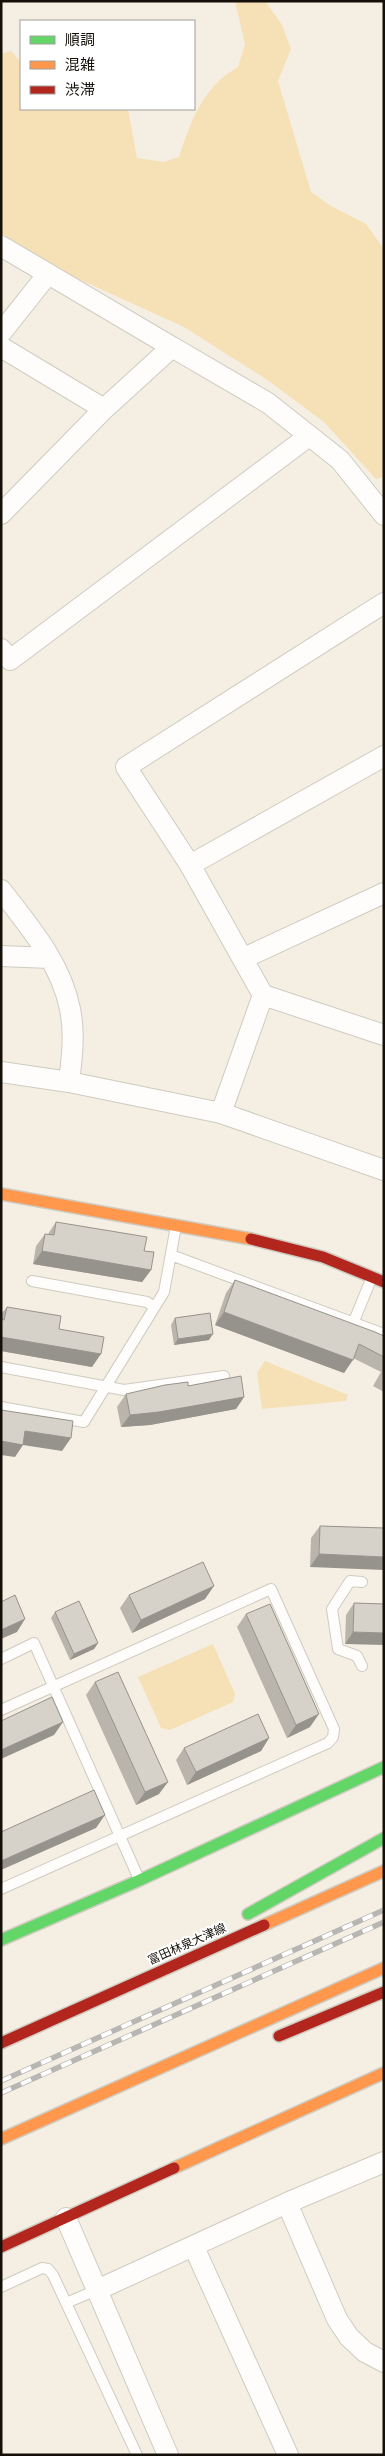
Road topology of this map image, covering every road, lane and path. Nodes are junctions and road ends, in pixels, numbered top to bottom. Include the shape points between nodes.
1 (1, 246) edge
2 (47, 275) junction
3 (1, 333) edge
4 (1, 347) edge
5 (172, 347) junction
6 (104, 409) junction
7 (309, 436) junction
8 (1, 514) edge
9 (384, 515) edge
10 (384, 603) edge
11 (1, 649) edge
12 (384, 756) edge
13 (190, 865) junction
14 (1, 890) edge
15 (384, 893) edge
16 (1, 956) edge
17 (50, 958) junction
18 (244, 958) junction
19 (263, 995) junction
20 (384, 1035) edge
21 (1, 1072) edge
22 (69, 1082) junction
23 (221, 1113) junction
24 (384, 1170) edge
25 (1, 1194) edge
26 (176, 1225) junction
27 (171, 1255) junction
28 (373, 1276) junction
29 (32, 1281) dead end
30 (384, 1282) edge
31 (154, 1307) junction
32 (354, 1321) junction
33 (384, 1334) edge
34 (1, 1367) edge
35 (224, 1376) dead end
36 (105, 1388) junction
37 (1, 1407) edge
38 (362, 1582) dead end
39 (1, 1659) edge
40 (362, 1666) dead end
41 (54, 1687) junction
42 (1, 1710) edge
43 (384, 1767) edge
44 (120, 1835) junction
45 (384, 1838) edge
46 (384, 1871) edge
47 (140, 1880) junction
48 (1, 1889) edge
49 (238, 1920) dead end
50 (1, 1940) edge
51 (195, 1943) dead end
52 (384, 1968) edge
53 (384, 1992) edge
54 (56, 2018) junction
55 (270, 2039) dead end
56 (1, 2043) edge
57 (384, 2073) edge
58 (137, 2092) dead end
59 (1, 2140) edge
60 (384, 2162) edge
61 (287, 2203) junction
62 (66, 2218) junction
63 (1, 2247) edge
64 (194, 2247) junction
65 (1, 2287) edge
66 (97, 2290) junction
67 (66, 2303) junction
68 (384, 2362) edge
69 (166, 2454) edge
70 (137, 2455) edge
71 (288, 2455) edge

1 - 2 street
2 - 3 street
2 - 5 street
4 - 6 street
5 - 6 street
5 - 7 street via 268,403
6 - 8 street
7 - 9 street via 340,460
7 - 11 street via 10,660
10 - 13 street via 126,767
12 - 13 street
13 - 18 street
14 - 17 street
15 - 18 street
16 - 17 street
17 - 22 street via 61,977 70,1010 73,1045
18 - 19 street
19 - 20 street
19 - 23 street
21 - 22 street
22 - 23 street
23 - 24 street
25 - 26 main road
26 - 27 lane
26 - 28 main road via 261,1241
27 - 31 lane via 164,1292
27 - 32 lane
28 - 30 main road
28 - 32 lane
29 - 31 lane via 147,1302
31 - 36 lane
32 - 33 lane
34 - 36 lane
35 - 36 lane via 124,1390
36 - 37 lane via 84,1422
38 - 40 lane via 350,1582 332,1609 338,1649 357,1656
39 - 41 lane via 34,1643
41 - 42 lane
41 - 44 lane
41 - 44 lane via 271,1589 334,1729 328,1743
43 - 47 main road
44 - 47 lane
44 - 48 lane
45 - 49 main road
46 - 54 main road, 富田林泉大津線
47 - 50 main road
51 - 54 main road
52 - 59 main road
53 - 55 main road
54 - 56 main road, 富田林泉大津線
57 - 62 main road
58 - 59 main road
60 - 61 street
61 - 64 street
61 - 68 street via 337,2319 365,2352
62 - 63 main road
62 - 66 street
64 - 66 street
64 - 71 street
65 - 67 lane via 42,2268 48,2269
66 - 67 lane
66 - 69 street
67 - 70 lane

